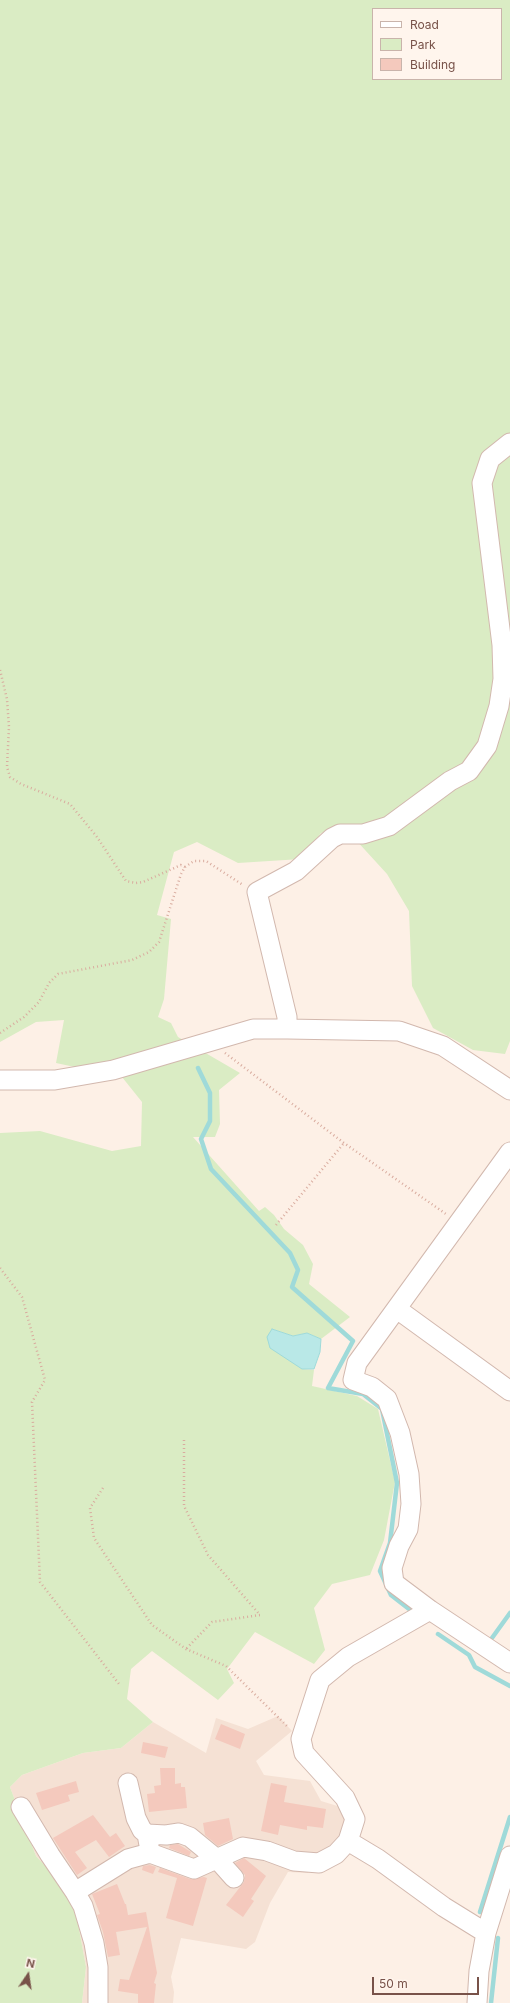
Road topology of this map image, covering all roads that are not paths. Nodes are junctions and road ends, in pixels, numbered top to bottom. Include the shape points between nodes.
1 (510, 442) edge
2 (287, 1029) junction
3 (0, 1080) edge
4 (510, 1090) edge
5 (510, 1152) edge
6 (397, 1309) junction
7 (510, 1391) edge
8 (430, 1610) junction
9 (510, 1663) edge
10 (128, 1783) dead end
11 (21, 1807) dead end
12 (147, 1834) junction
13 (348, 1841) junction
14 (150, 1853) junction
15 (510, 1856) edge
16 (218, 1860) junction
17 (234, 1878) dead end
18 (75, 1892) junction
19 (486, 1933) junction
20 (98, 2003) edge
21 (477, 2003) edge

1 - 2 street via 490,459 482,483 502,645 503,679 499,706 487,746 469,771 450,781 389,826 363,834 340,834 332,838 296,871 258,892 287,1017
2 - 3 street via 253,1029 106,1071 55,1080
2 - 4 street via 398,1031 443,1046
5 - 6 street
6 - 7 street
6 - 8 street via 357,1363 353,1380 372,1387 387,1399 400,1433 409,1474 411,1504 408,1529 392,1568 394,1583
8 - 9 street
8 - 13 street via 348,1657 320,1680 301,1739 304,1753 345,1798 356,1819
10 - 12 street via 136,1818
11 - 18 street
12 - 14 street
12 - 16 street via 179,1833 190,1837
13 - 16 street via 336,1854 320,1863 294,1861 267,1851 243,1847
13 - 19 street
14 - 16 street via 194,1869
14 - 18 street via 128,1859
15 - 19 street
16 - 17 street
18 - 20 street via 84,1906 94,1943 98,1967
19 - 21 street via 479,1971

